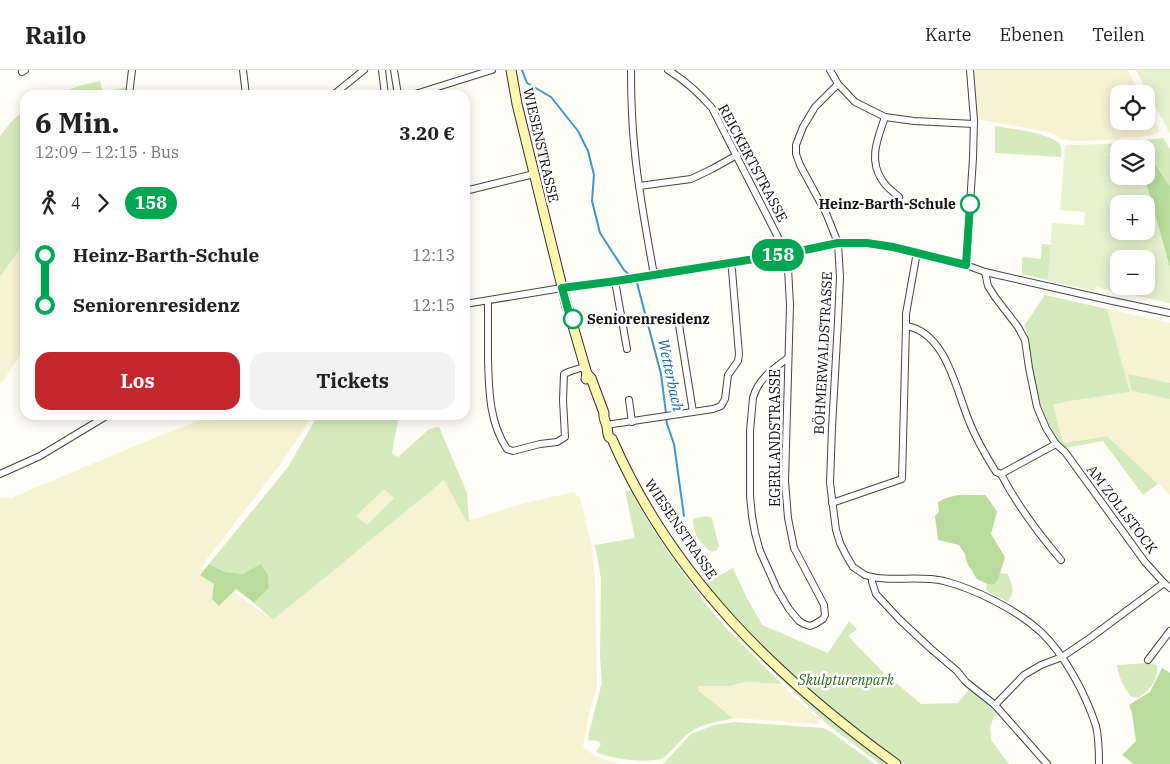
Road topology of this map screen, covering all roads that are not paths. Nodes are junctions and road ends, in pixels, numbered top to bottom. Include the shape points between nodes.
1 (132, 70) edge
2 (243, 70) edge
3 (364, 70) edge
4 (382, 70) edge
5 (394, 70) edge
6 (492, 70) edge
7 (511, 70) edge
8 (631, 70) edge
9 (668, 70) edge
10 (830, 70) edge
11 (970, 70) edge
12 (838, 84) junction
13 (130, 90) edge
14 (245, 90) edge
15 (339, 90) edge
16 (384, 90) edge
17 (397, 90) edge
18 (428, 90) edge
19 (885, 117) junction
20 (974, 124) junction
21 (737, 155) junction
22 (534, 174) junction
23 (639, 186) junction
24 (470, 190) edge
25 (899, 197) dead end
26 (838, 243) junction
27 (917, 252) junction
28 (786, 254) junction
29 (966, 265) junction
30 (732, 270) dead end
31 (985, 272) junction
32 (654, 275) junction
33 (616, 281) junction
34 (562, 288) junction
35 (488, 301) junction
36 (470, 303) edge
37 (1170, 314) edge
38 (679, 325) dead end
39 (906, 326) junction
40 (627, 349) dead end
41 (788, 358) junction
42 (585, 370) junction
43 (629, 400) dead end
44 (693, 412) junction
45 (100, 420) edge
46 (632, 422) junction
47 (605, 423) junction
48 (1056, 444) junction
49 (0, 474) edge
50 (1001, 474) junction
51 (832, 503) junction
52 (1061, 560) dead end
53 (867, 576) junction
54 (1164, 583) junction
55 (1170, 588) edge
56 (1170, 631) edge
57 (1062, 657) junction
58 (1148, 660) dead end
59 (995, 706) junction
60 (896, 764) edge
61 (1047, 764) edge
62 (1099, 764) edge

1 - 13 street
2 - 14 street
3 - 15 street
4 - 16 street
5 - 17 street
6 - 18 street
7 - 22 main road, WIESENSTRASSE
8 - 23 street
9 - 21 street, REICKERTSTRASSE via 700,93 712,108
10 - 12 street
11 - 20 street
12 - 19 street via 855,102
12 - 26 street, BÖHMERWALDSTRASSE via 815,107 796,145 796,154
19 - 20 street
19 - 25 street via 876,146 876,165 883,182
20 - 29 street
21 - 23 street via 691,179
21 - 28 street, REICKERTSTRASSE
22 - 24 street
22 - 34 main road, WIESENSTRASSE
23 - 32 street
26 - 27 street via 876,244
26 - 28 street
26 - 51 street, BÖHMERWALDSTRASSE via 840,277 830,483
27 - 29 street
27 - 39 street
28 - 32 street
28 - 41 street, EGERLANDSTRASSE via 790,305
29 - 31 street
30 - 44 street via 738,361 728,375 725,400 721,406
31 - 37 street
31 - 48 street, AM ZOLLSTOCK via 995,298 1025,340 1037,407
32 - 33 street
33 - 34 street
33 - 40 street
34 - 35 street
34 - 42 main road, WIESENSTRASSE
35 - 36 street
35 - 42 street via 489,396 492,413 507,449 514,451 557,442 565,437 564,374
38 - 44 street
39 - 50 street via 915,327 924,334 944,357 980,446 996,472
39 - 51 street via 902,478
41 - 41 street, EGERLANDSTRASSE via 785,481 788,518 794,548 822,600 825,615 810,626 799,621 788,609 777,589 760,551 752,516 750,469 755,388 768,372
42 - 47 main road, WIESENSTRASSE via 604,413
43 - 46 street
44 - 46 street
45 - 49 street via 40,456
46 - 47 street
47 - 60 main road, WIESENSTRASSE via 606,432 639,494 673,549 720,609 790,679
48 - 50 street
48 - 54 street, AM ZOLLSTOCK
50 - 52 street via 1023,512
51 - 53 street, BÖHMERWALDSTRASSE via 840,543 853,567
53 - 57 street via 927,578 976,592 1032,625
53 - 59 street via 876,594 899,619
54 - 55 street, AM ZOLLSTOCK
54 - 57 street
56 - 58 street
57 - 59 street via 1024,674
57 - 62 street via 1096,727
59 - 61 street

